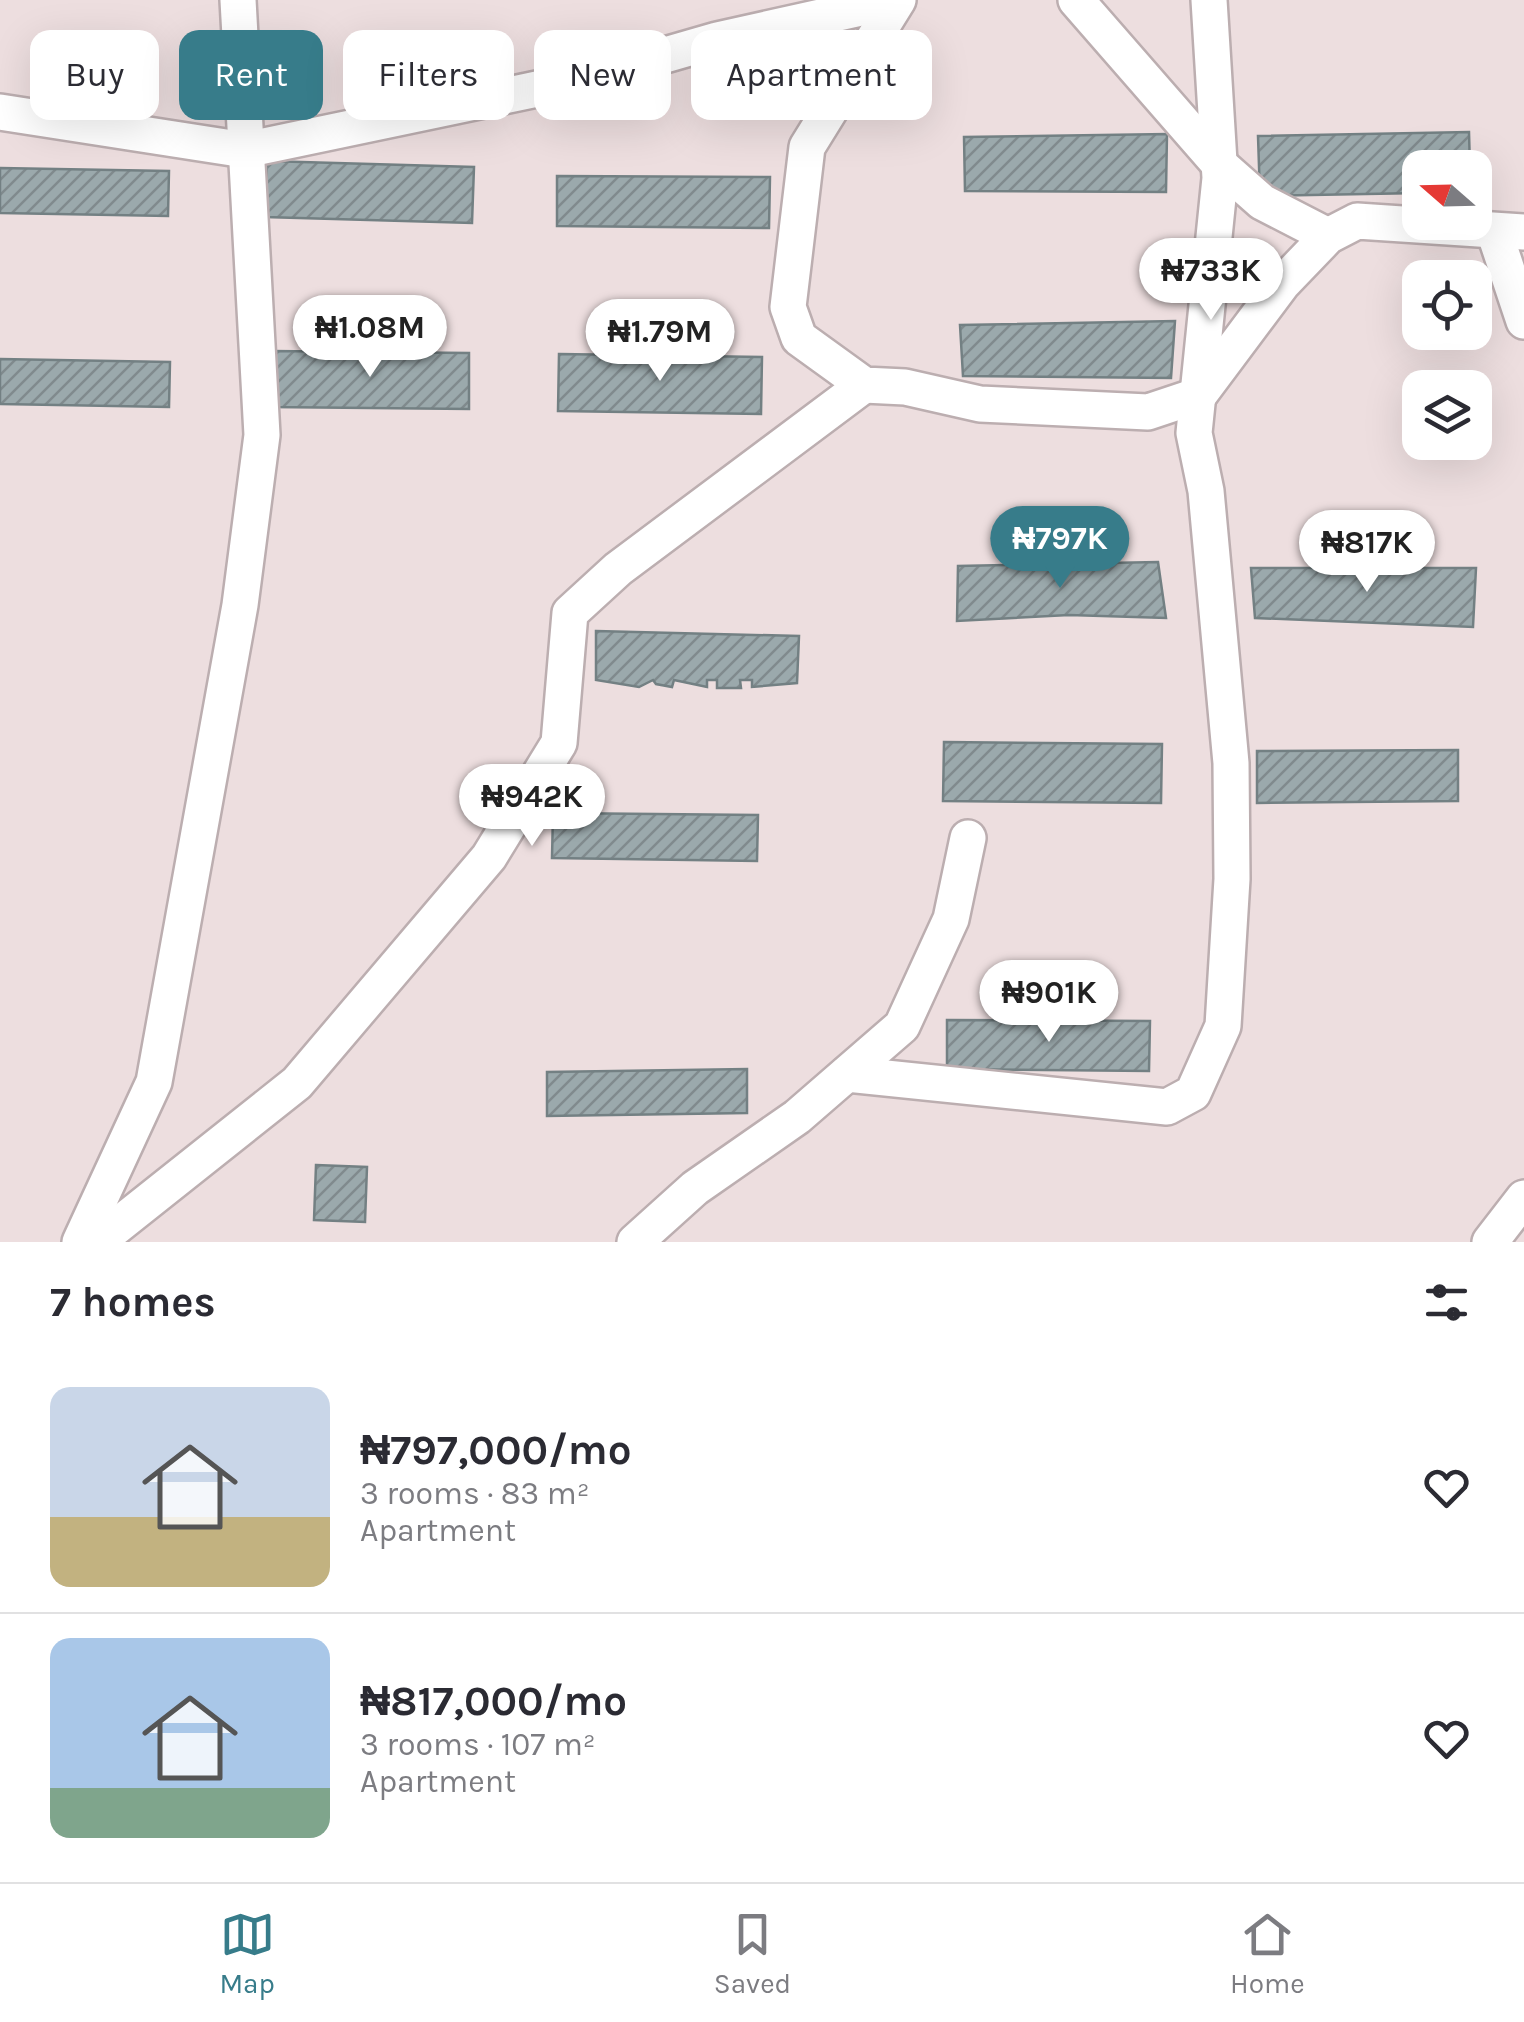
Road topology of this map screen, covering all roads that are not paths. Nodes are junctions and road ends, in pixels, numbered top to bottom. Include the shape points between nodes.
1 (238, 0) edge
2 (897, 0) edge
3 (1076, 0) edge
4 (1209, 0) edge
5 (0, 112) edge
6 (245, 150) junction
7 (1220, 164) junction
8 (1509, 232) edge
9 (1328, 236) junction
10 (1524, 321) edge
11 (864, 385) junction
12 (1199, 395) junction
13 (968, 838) dead end
14 (847, 1074) junction
15 (1524, 1198) edge
16 (80, 1242) edge
17 (96, 1242) edge
18 (634, 1242) edge
19 (1490, 1242) edge

1 - 6 street
2 - 6 street via 717,40 574,82
2 - 11 street via 807,147 788,307 799,338
3 - 7 street
4 - 7 street
5 - 6 street
6 - 16 street via 262,435 240,605 154,1082
7 - 9 street via 1262,202
7 - 12 street
8 - 9 street via 1357,221
8 - 10 street
9 - 12 street via 1282,284
11 - 12 street via 980,404 1148,412
11 - 17 street via 618,569 570,613 559,742 488,857 297,1083
12 - 14 street via 1194,432 1206,492 1232,762 1232,879 1223,1026 1193,1093 1166,1107
13 - 14 street via 951,919 902,1026
14 - 18 street
15 - 19 street

